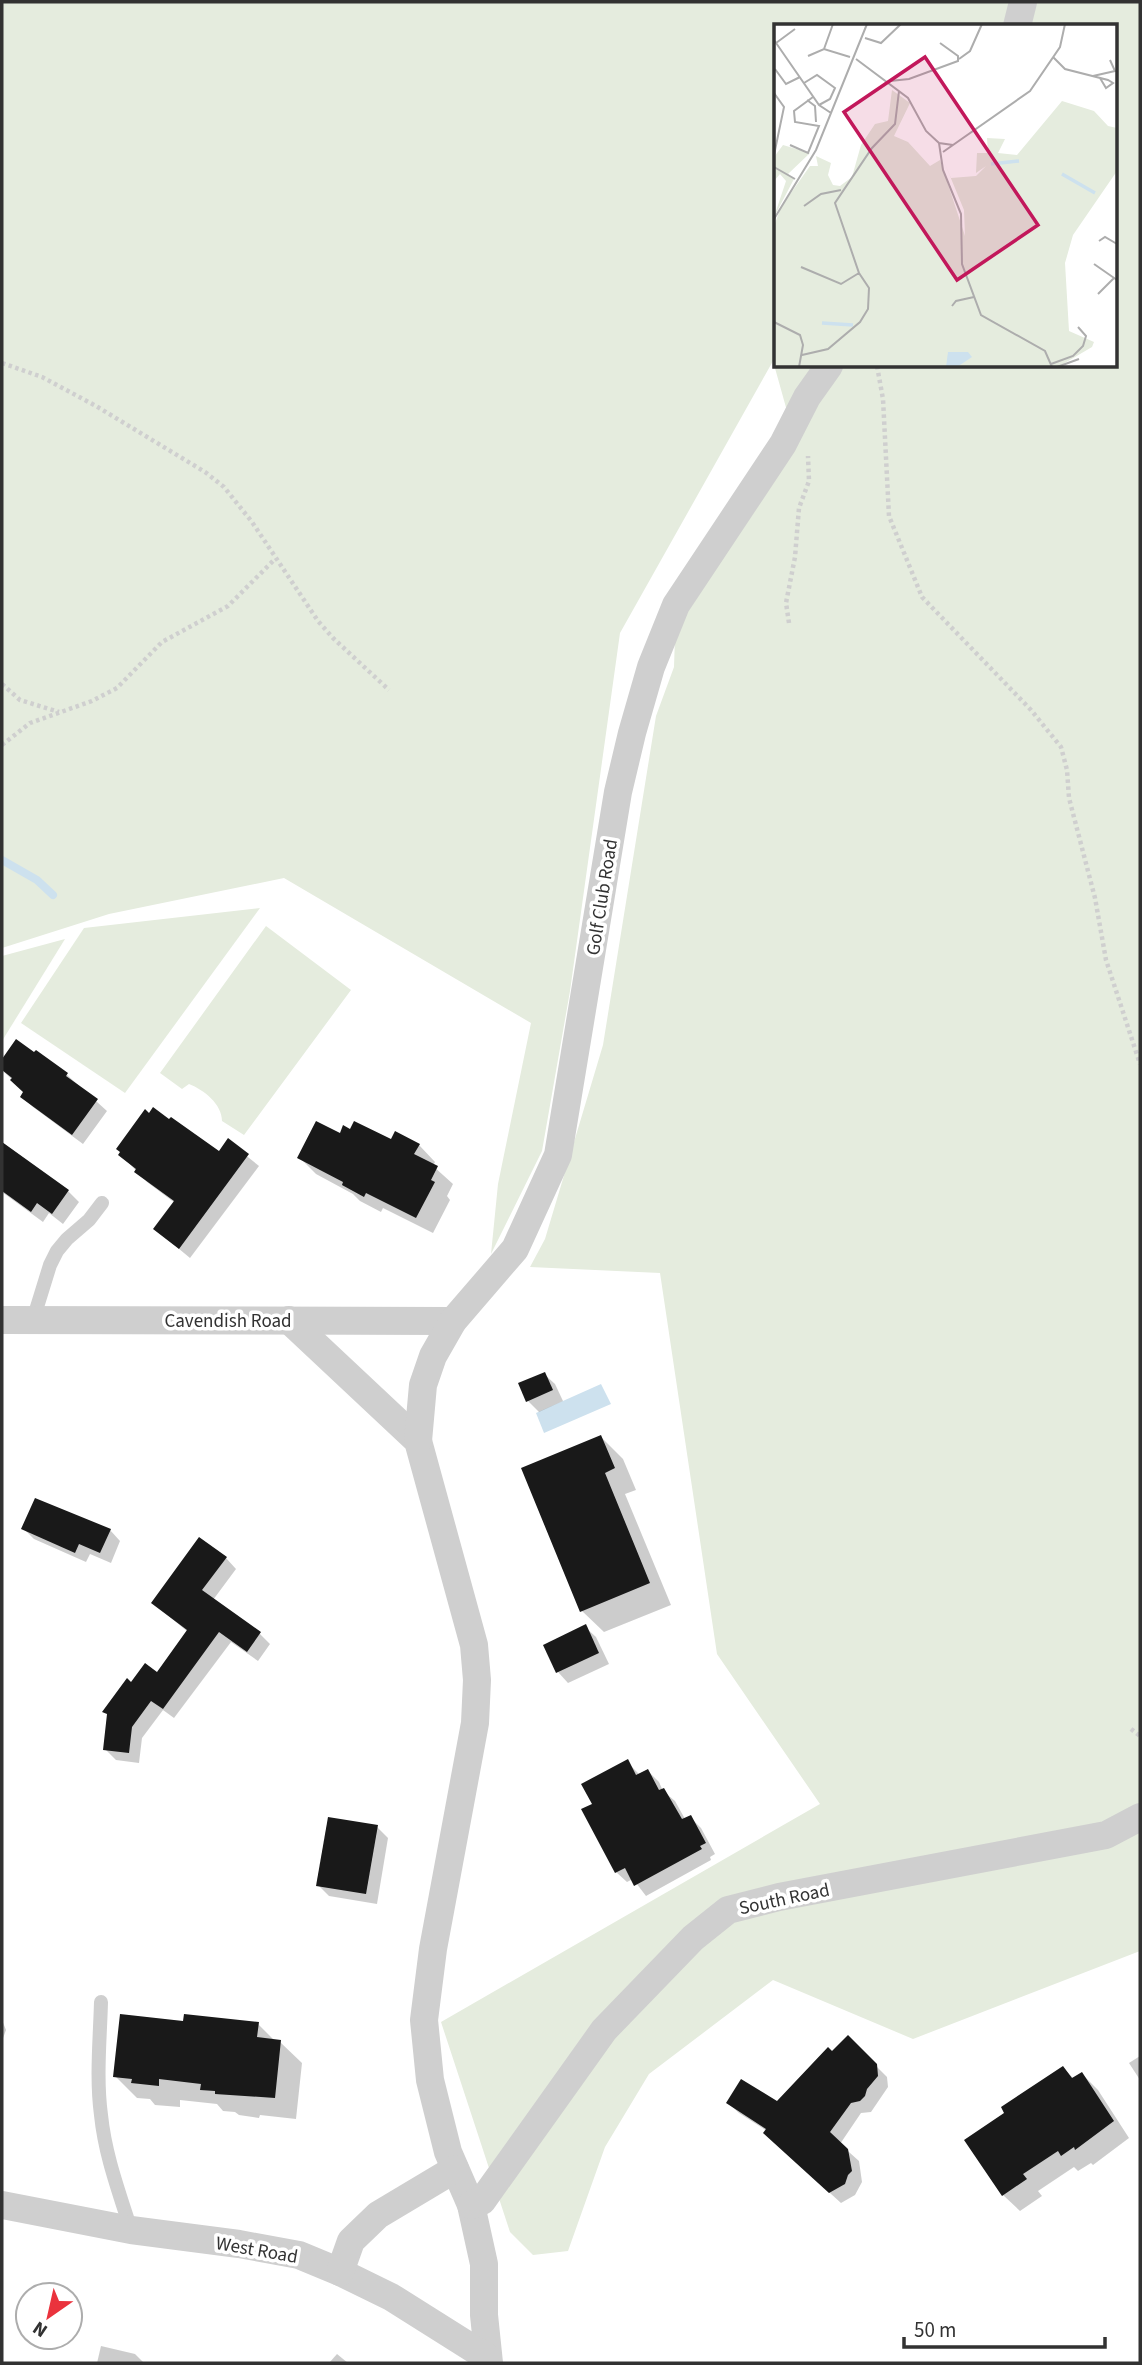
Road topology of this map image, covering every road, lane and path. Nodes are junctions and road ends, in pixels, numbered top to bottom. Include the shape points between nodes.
1 (1023, 2) edge
2 (1018, 24) edge
3 (2, 363) edge
4 (828, 368) edge
5 (877, 368) edge
6 (808, 452) dead end
7 (275, 559) junction
8 (789, 623) dead end
9 (2, 684) edge
10 (389, 690) dead end
11 (60, 713) junction
12 (2, 745) edge
13 (1140, 1064) edge
14 (102, 1203) dead end
15 (2, 1320) edge
16 (33, 1320) junction
17 (289, 1320) junction
18 (453, 1321) junction
19 (418, 1441) junction
20 (1131, 1729) dead end
21 (1140, 1736) edge
22 (1140, 1817) edge
23 (101, 2002) dead end
24 (455, 2169) junction
25 (2, 2205) edge
26 (471, 2205) junction
27 (131, 2230) junction
28 (340, 2272) junction
29 (488, 2361) edge

1 - 2 street
3 - 7 path via 42,377 205,472 224,487
4 - 18 street, Golf Club Road via 676,606 651,667 618,792 558,1155 515,1249
5 - 13 path via 889,516 922,597 1061,747 1106,960
6 - 8 path via 808,481 799,508 786,603
7 - 10 path via 318,621
7 - 11 path via 228,606 162,642 117,688
9 - 11 path via 20,700
11 - 12 path via 30,723
14 - 16 lane via 57,1251
15 - 16 street, Cavendish Road
16 - 17 street, Cavendish Road
17 - 18 street, Cavendish Road
17 - 19 street
18 - 19 street, Golf Club Road via 423,1385
19 - 24 street via 474,1645 477,1681 475,1723 424,2020 430,2080
20 - 21 path
22 - 26 street, South Road via 1106,1835 728,1910 693,1938 604,2030 482,2201
23 - 27 lane via 101,2115 107,2155
24 - 26 street
24 - 28 street via 378,2215 351,2241
25 - 27 street, West Road
26 - 29 street via 484,2264
27 - 28 street, West Road via 299,2255
28 - 29 street, West Road via 391,2297

